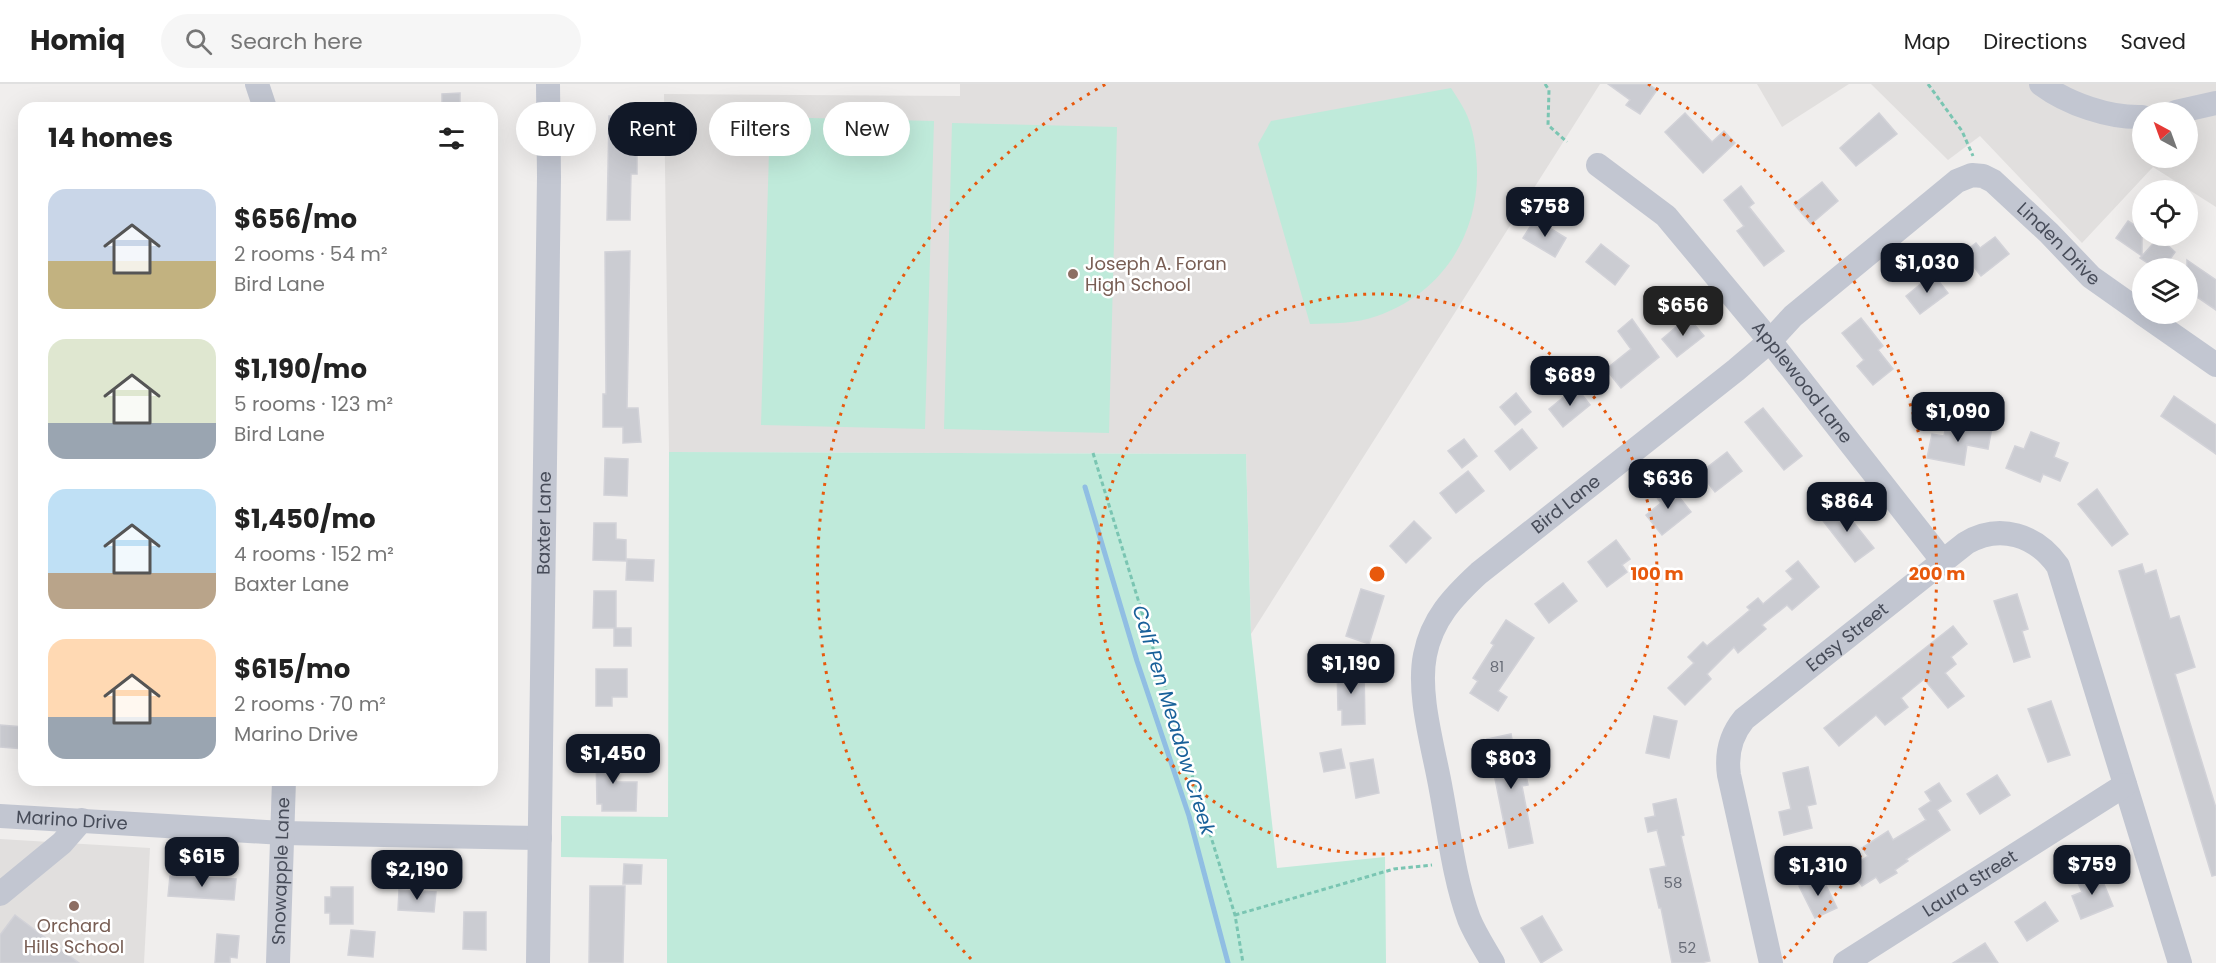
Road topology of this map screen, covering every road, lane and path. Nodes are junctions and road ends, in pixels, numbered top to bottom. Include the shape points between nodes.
1 (257, 84) edge
2 (548, 84) edge
3 (1545, 84) edge
4 (1928, 84) edge
5 (2041, 84) edge
6 (263, 102) edge
7 (2216, 103) edge
8 (2198, 107) edge
9 (2132, 118) edge
10 (1567, 142) dead end
11 (1598, 165) dead end
12 (1978, 175) junction
13 (2132, 306) edge
14 (2158, 324) edge
15 (1770, 341) junction
16 (2216, 365) edge
17 (1093, 453) dead end
18 (1942, 560) junction
19 (2125, 785) junction
20 (284, 786) edge
21 (0, 816) edge
22 (82, 820) junction
23 (283, 833) junction
24 (540, 838) junction
25 (1455, 862) junction
26 (0, 894) edge
27 (1235, 915) junction
28 (278, 963) edge
29 (538, 963) edge
30 (1242, 963) edge
31 (1492, 963) edge
32 (1771, 963) edge
33 (1845, 963) edge
34 (2180, 963) edge

1 - 6 street
2 - 24 street, Baxter Lane
3 - 10 path via 1549,90 1548,126
4 - 12 path via 1962,130
5 - 9 street via 2073,102
7 - 8 street
11 - 15 street, Applewood Lane via 1666,216
12 - 13 street, Linden Drive via 1993,181 2091,277
12 - 15 street, Bird Lane via 1957,181 1793,316
14 - 16 street, Linden Drive
15 - 18 street, Applewood Lane
15 - 25 street, Bird Lane via 1479,573 1443,610 1428,640 1422,687
17 - 27 path
18 - 19 street, Easy Street via 1974,538 2001,534 2035,542 2052,558 2058,566
18 - 32 street, Easy Street via 1744,719 1732,736 1729,776
19 - 33 street, Laura Street
19 - 34 street, Easy Street
20 - 23 street, Snowapple Lane
21 - 22 street, Marino Drive
22 - 23 street, Marino Drive
22 - 26 street via 62,843
23 - 24 street, Marino Drive
23 - 28 street, Snowapple Lane
24 - 29 street, Baxter Lane
25 - 27 path via 1394,869
25 - 31 street, Bird Lane via 1469,919
27 - 30 path

